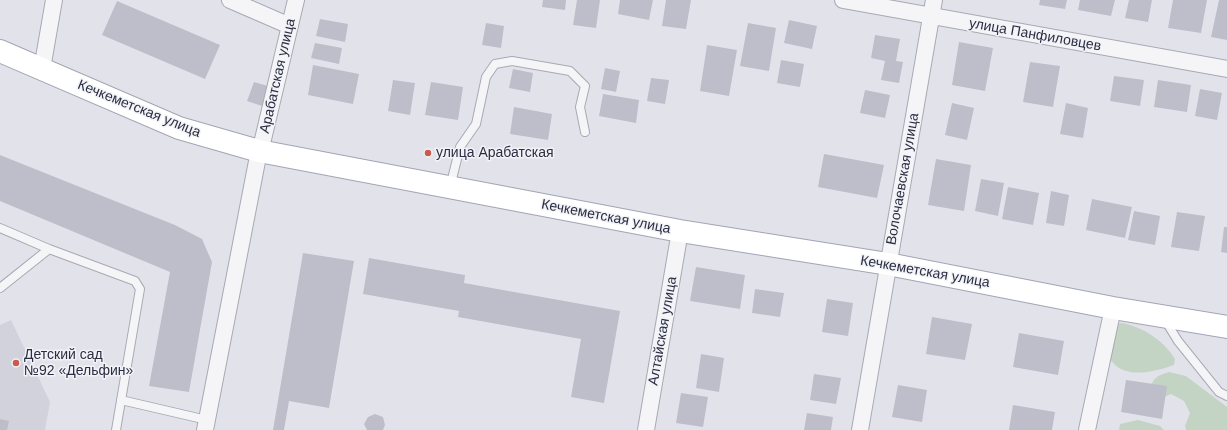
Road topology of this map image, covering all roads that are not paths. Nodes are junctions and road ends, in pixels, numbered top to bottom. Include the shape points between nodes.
1 (54, 0) edge
2 (230, 0) edge
3 (296, 0) edge
4 (843, 0) edge
5 (934, 0) edge
6 (931, 17) junction
7 (290, 26) junction
8 (0, 51) edge
9 (42, 69) junction
10 (1227, 70) edge
11 (584, 132) dead end
12 (260, 152) junction
13 (450, 188) junction
14 (0, 228) edge
15 (680, 232) junction
16 (49, 249) junction
17 (888, 264) junction
18 (0, 288) edge
19 (1113, 308) junction
20 (1162, 316) junction
21 (1227, 327) edge
22 (1227, 396) edge
23 (121, 400) junction
24 (206, 425) edge
25 (116, 430) edge
26 (646, 430) edge
27 (860, 430) edge
28 (1087, 430) edge

1 - 9 street
2 - 7 street
3 - 7 street, Арабатская улица
4 - 6 street, улица Панфиловцев
5 - 6 street, Волочаевская улица
6 - 10 street, улица Панфиловцев
6 - 17 street, Волочаевская улица
7 - 12 street, Арабатская улица
8 - 9 main road, Кечкеметская улица
9 - 12 main road, Кечкеметская улица via 179,128
11 - 13 lane via 580,107 585,86 570,71 512,61 495,64 486,77 476,124 460,147
12 - 13 main road, Кечкеметская улица
12 - 24 street, Арабатская улица
13 - 15 main road, Кечкеметская улица
14 - 16 lane
15 - 17 main road, Кечкеметская улица
15 - 26 street, Алтайская улица
16 - 18 lane
16 - 23 lane via 135,281 140,290
17 - 19 main road, Кечкеметская улица
17 - 27 street, Волочаевская улица
19 - 20 main road, Кечкеметская улица
19 - 28 street
20 - 21 main road, Кечкеметская улица
20 - 22 lane via 1178,341 1219,392
23 - 24 lane
23 - 25 lane

